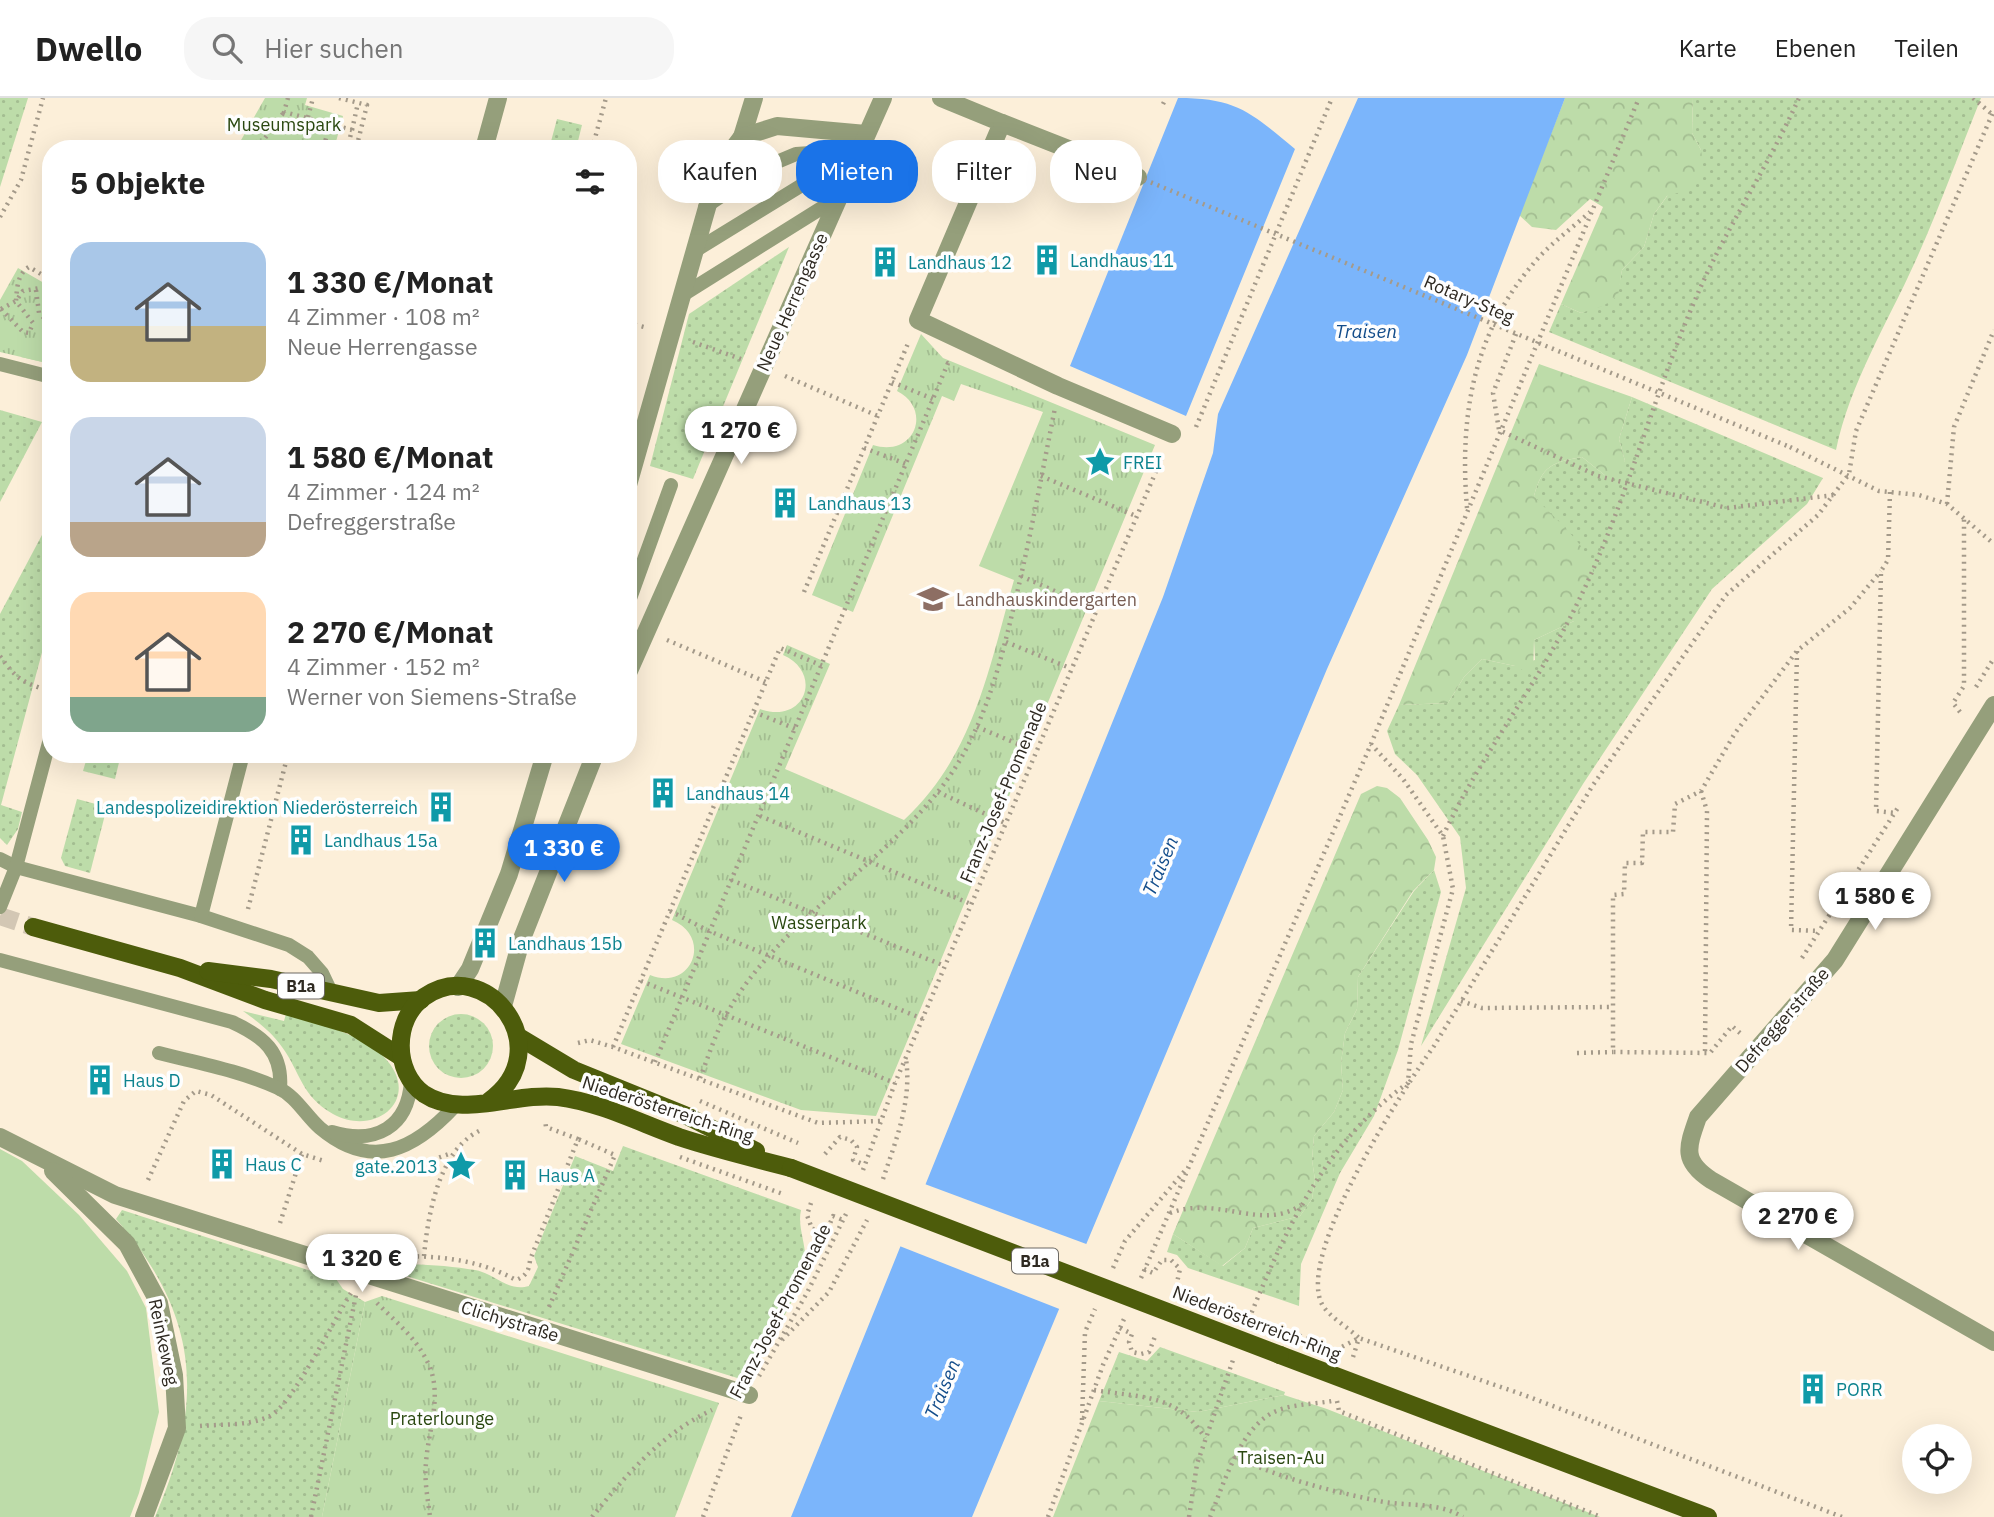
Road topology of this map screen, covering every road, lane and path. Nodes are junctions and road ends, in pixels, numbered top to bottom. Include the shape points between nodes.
1 (43, 98) edge
2 (288, 98) edge
3 (313, 98) edge
4 (339, 98) edge
5 (498, 98) edge
6 (606, 98) edge
7 (754, 98) edge
8 (883, 98) edge
9 (941, 98) edge
10 (1166, 98) edge
11 (1332, 98) edge
12 (1639, 98) edge
13 (1799, 98) edge
14 (1973, 98) edge
15 (358, 103) junction
16 (1163, 104) dead end
17 (284, 112) junction
18 (1993, 114) edge
19 (307, 118) junction
20 (1002, 123) junction
21 (330, 124) junction
22 (352, 130) junction
23 (742, 137) junction
24 (264, 140) edge
25 (326, 140) edge
26 (349, 140) edge
27 (358, 140) edge
28 (486, 140) edge
29 (594, 140) edge
30 (851, 140) edge
31 (863, 140) edge
32 (1050, 142) edge
33 (796, 154) edge
34 (1142, 179) edge
35 (796, 185) edge
36 (830, 203) edge
37 (834, 203) edge
38 (705, 207) junction
39 (1593, 209) junction
40 (0, 218) edge
41 (692, 252) junction
42 (42, 275) edge
43 (42, 288) edge
44 (36, 290) junction
45 (681, 296) junction
46 (16, 301) junction
47 (1, 309) edge
48 (42, 316) edge
49 (918, 320) junction
50 (1994, 330) edge
51 (1516, 334) junction
52 (0, 364) edge
53 (764, 367) junction
54 (960, 368) dead end
55 (42, 375) edge
56 (892, 382) junction
57 (1058, 386) junction
58 (933, 399) junction
59 (878, 416) junction
60 (1499, 430) junction
61 (1172, 433) junction
62 (864, 448) junction
63 (637, 453) edge
64 (906, 464) junction
65 (1849, 474) junction
66 (1041, 476) junction
67 (1625, 483) junction
68 (671, 485) dead end
69 (1890, 492) junction
70 (1833, 495) junction
71 (1947, 504) junction
72 (1467, 508) junction
73 (1136, 516) junction
74 (1964, 517) junction
75 (1994, 544) edge
76 (1881, 571) junction
77 (1021, 576) junction
78 (637, 578) edge
79 (804, 592) dead end
80 (1096, 609) junction
81 (646, 632) junction
82 (1006, 642) junction
83 (1797, 651) junction
84 (637, 652) edge
85 (0, 656) edge
86 (822, 666) junction
87 (1070, 668) junction
88 (766, 682) junction
89 (42, 689) edge
90 (1994, 705) edge
91 (754, 712) junction
92 (1960, 712) dead end
93 (977, 727) junction
94 (796, 729) junction
95 (1371, 744) junction
96 (1035, 751) junction
97 (44, 763) edge
98 (241, 763) edge
99 (286, 763) edge
100 (542, 763) edge
101 (591, 763) edge
102 (1700, 791) junction
103 (938, 792) junction
104 (760, 816) junction
105 (1005, 823) junction
106 (1443, 836) junction
107 (0, 859) edge
108 (873, 861) junction
109 (16, 867) junction
110 (731, 880) junction
111 (971, 904) junction
112 (0, 907) edge
113 (670, 911) junction
114 (814, 914) junction
115 (201, 916) junction
116 (33, 927) tunnel mouth
117 (243, 930) junction
118 (1819, 931) junction
119 (709, 932) junction
120 (768, 956) junction
121 (0, 960) edge
122 (945, 965) junction
123 (180, 968) junction
124 (1796, 968) dead end
125 (641, 981) junction
126 (458, 987) junction
127 (332, 994) junction
128 (683, 997) junction
129 (421, 1000) junction
130 (1461, 1001) junction
131 (503, 1006) junction
132 (1613, 1007) junction
133 (726, 1015) junction
134 (923, 1019) junction
135 (1748, 1023) dead end
136 (1740, 1033) junction
137 (519, 1037) junction
138 (590, 1040) dead end
139 (1732, 1042) dead end
140 (613, 1047) junction
141 (159, 1052) dead end
142 (1577, 1052) dead end
143 (1613, 1052) junction
144 (1705, 1053) junction
145 (401, 1057) junction
146 (654, 1062) junction
147 (700, 1078) junction
148 (411, 1081) junction
149 (895, 1083) junction
150 (1408, 1083) junction
151 (280, 1089) junction
152 (688, 1096) dead end
153 (489, 1101) junction
154 (700, 1101) dead end
155 (455, 1106) junction
156 (533, 1118) dead end
157 (880, 1121) junction
158 (485, 1128) dead end
159 (321, 1129) junction
160 (0, 1137) edge
161 (578, 1139) junction
162 (452, 1153) junction
163 (302, 1154) junction
164 (825, 1154) dead end
165 (44, 1161) junction
166 (422, 1163) dead end
167 (1191, 1163) junction
168 (335, 1165) dead end
169 (865, 1165) junction
170 (791, 1168) junction
171 (861, 1176) dead end
172 (137, 1181) dead end
173 (146, 1184) junction
174 (157, 1188) dead end
175 (811, 1203) dead end
176 (1302, 1203) junction
177 (848, 1209) dead end
178 (843, 1220) junction
179 (275, 1229) dead end
180 (1125, 1241) dead end
181 (425, 1256) junction
182 (1144, 1269) dead end
183 (363, 1275) junction
184 (1176, 1287) dead end
185 (1254, 1307) dead end
186 (1120, 1328) dead end
187 (539, 1330) junction
188 (1085, 1332) dead end
189 (1156, 1334) dead end
190 (1359, 1338) junction
191 (1308, 1339) dead end
192 (1994, 1342) edge
193 (1318, 1343) dead end
194 (1327, 1346) dead end
195 (1103, 1365) dead end
196 (1228, 1370) dead end
197 (1094, 1390) junction
198 (749, 1395) junction
199 (1082, 1424) junction
200 (177, 1428) junction
201 (1205, 1439) junction
202 (1234, 1456) junction
203 (144, 1517) edge
204 (311, 1517) edge
205 (430, 1517) edge
206 (592, 1517) edge
207 (702, 1517) edge
208 (1048, 1517) edge
209 (1189, 1517) edge
210 (1210, 1517) edge
211 (1463, 1517) edge
212 (1601, 1517) edge
213 (1708, 1517) edge
214 (1842, 1517) edge

1 - 40 path via 21,180
2 - 17 path
3 - 19 path
4 - 15 path
5 - 28 street
6 - 29 path
7 - 23 street
8 - 31 street, Neue Herrengasse
9 - 20 street
10 - 16 path
11 - 61 path via 1189,441
12 - 39 path
13 - 67 path via 1710,267
14 - 18 path
15 - 22 path
15 - 27 path via 367,105
17 - 19 path
17 - 24 path
18 - 65 path via 1856,431
19 - 21 path
20 - 32 street
20 - 49 street
21 - 22 path
21 - 25 path
22 - 26 path
23 - 30 street via 777,126
23 - 38 street via 718,169
33 - 38 lane via 765,167
34 - 51 path, Rotary-Steg, bridge
35 - 41 lane
36 - 45 lane, Neue Herrengasse
37 - 53 street, Neue Herrengasse
38 - 41 street
39 - 60 path
39 - 72 path via 1542,255 1501,309 1483,348 1466,405 1463,466
41 - 45 street
42 - 46 path via 29,267 24,270
43 - 44 path
44 - 46 path via 23,291
44 - 48 path
45 - 63 street
46 - 47 path
46 - 47 path via 33,323 29,332 23,332
49 - 56 path
49 - 57 street
50 - 71 path via 1954,427
51 - 60 path via 1493,393
51 - 65 path, Rotary-Steg, bridge
52 - 55 lane
53 - 59 path
53 - 81 street, Neue Herrengasse
54 - 58 path via 948,363
56 - 58 path
56 - 59 path
57 - 61 street
57 - 66 path
58 - 64 path
59 - 62 path
60 - 67 path via 1598,476
60 - 72 path
61 - 73 path, Franz-Josef-Promenade
62 - 64 path
62 - 79 path
64 - 86 path
65 - 69 path, Rotary-Steg via 1879,491
65 - 70 path
66 - 73 path
66 - 77 path
67 - 70 path via 1727,508
67 - 106 path via 1599,559 1577,604 1461,796
68 - 78 lane
69 - 71 path, Rotary-Steg
69 - 76 path via 1888,560
70 - 130 path via 1818,516 1726,595 1592,785
71 - 74 path
72 - 95 path
73 - 80 path, Franz-Josef-Promenade
74 - 75 path
74 - 92 path via 1964,686 1952,703
76 - 83 path via 1850,608
76 - 118 path via 1876,811 1895,812
77 - 80 path
77 - 82 path
80 - 87 path, Franz-Josef-Promenade
81 - 84 street, Neue Herrengasse
81 - 88 path
82 - 87 path
82 - 93 path
83 - 102 path via 1735,733
83 - 118 path via 1791,930
85 - 89 path via 20,681
86 - 88 path via 780,648
86 - 94 path
87 - 96 path, Franz-Josef-Promenade
88 - 91 path
90 - 192 street, Defreggerstraße via 1835,960 1698,1117 1689,1150 1695,1170
91 - 94 path
91 - 113 path
93 - 96 path
93 - 103 path
94 - 104 path
95 - 106 path via 1403,779
95 - 167 path
96 - 105 path, Franz-Josef-Promenade
97 - 109 lane
98 - 115 lane
99 - 117 path
100 - 126 street via 509,874 470,969
101 - 131 street via 521,941
102 - 132 path via 1675,804 1673,832 1643,832 1642,863 1625,863 1624,894 1613,895
102 - 144 path via 1707,811
103 - 105 path
103 - 108 path
104 - 108 path
104 - 110 path
105 - 111 path, Franz-Josef-Promenade
106 - 150 path via 1452,889 1412,1044
107 - 109 lane
108 - 111 path
108 - 114 path
109 - 112 lane
109 - 115 lane
110 - 114 path
110 - 119 path
111 - 122 path, Franz-Josef-Promenade
113 - 119 path
113 - 125 path
114 - 120 path
114 - 122 path
115 - 117 lane
116 - 123 main road, B1a
117 - 127 lane via 289,944 308,957 322,972
118 - 124 path
119 - 120 path
119 - 128 path
120 - 133 path
120 - 134 path
121 - 151 lane via 232,1022 269,1044 282,1073
122 - 134 path, Franz-Josef-Promenade
123 - 127 main road, B1a via 271,979
123 - 145 main road, B1a via 351,1025
125 - 128 path
125 - 140 path
126 - 129 main road, B1a via 432,992
126 - 131 main road via 486,995
127 - 129 main road, B1a via 379,1003
128 - 133 path
128 - 146 path
129 - 145 main road via 404,1026
130 - 132 path via 1482,1008
130 - 150 path
131 - 137 main road
132 - 143 path
133 - 147 path
133 - 149 path
134 - 149 path, Franz-Josef-Promenade
135 - 136 path
136 - 139 path
136 - 144 path via 1732,1026 1710,1053
137 - 153 main road via 517,1065 510,1080
137 - 170 main road, Niederösterreich-Ring / B1a via 573,1070 685,1115
138 - 140 path
140 - 146 path
141 - 151 lane
142 - 143 path
143 - 144 path
145 - 148 main road
146 - 147 path
147 - 157 path via 818,1123
148 - 155 main road via 423,1093
148 - 159 lane via 406,1110 382,1131 355,1135
149 - 157 path, Franz-Josef-Promenade
150 - 176 path via 1359,1122
150 - 190 path via 1347,1187 1317,1277 1323,1305
151 - 159 lane
152 - 154 path
153 - 155 main road, Niederösterreich-Ring / B1a
153 - 170 main road, Niederösterreich-Ring / B1a via 556,1097 577,1101 697,1143
155 - 159 lane via 428,1133 392,1151 356,1149
156 - 161 path via 545,1116 546,1127
157 - 169 path, Franz-Josef-Promenade
158 - 162 path
160 - 165 street, Clichystraße
161 - 181 path via 523,1278 516,1280 479,1263
161 - 187 path via 615,1155
162 - 166 path
162 - 181 path via 436,1194
163 - 168 path
163 - 173 path via 211,1095 196,1091 184,1101
163 - 179 path via 282,1222
164 - 169 path via 839,1137 851,1140 857,1147 853,1160
165 - 183 street, Clichystraße via 115,1195
165 - 200 street, Reinkeweg via 127,1244 159,1303 174,1375
167 - 176 path via 1170,1213 1213,1206 1266,1216 1290,1212
167 - 180 path
169 - 171 path, Franz-Josef-Promenade
170 - 213 main road, Niederösterreich-Ring / B1a, bridge
172 - 173 path
173 - 174 path
175 - 178 path via 807,1215 812,1229 829,1226 833,1216
176 - 185 path
177 - 178 path, Franz-Josef-Promenade
178 - 198 path, Franz-Josef-Promenade
181 - 183 path via 375,1256
182 - 184 path via 1153,1273 1162,1260 1171,1260 1180,1269
183 - 187 street, Clichystraße
183 - 200 path via 272,1416
183 - 204 path
183 - 205 path via 375,1301 414,1340 428,1363 434,1423 426,1461
186 - 189 path via 1132,1334 1132,1352 1141,1354 1149,1352
187 - 198 street, Clichystraße
188 - 199 path
190 - 194 path via 1336,1350
190 - 214 path via 1524,1395
191 - 193 path
195 - 197 path
196 - 201 path
197 - 199 path
197 - 201 path via 1160,1399 1196,1424
198 - 206 path via 701,1415 662,1440 631,1468
198 - 207 path, Franz-Josef-Promenade
199 - 208 path
200 - 203 street, Reinkeweg
201 - 209 path
202 - 210 path
202 - 211 path via 1271,1472 1351,1494 1440,1507
202 - 212 path via 1264,1417 1280,1409 1337,1400 1339,1411

